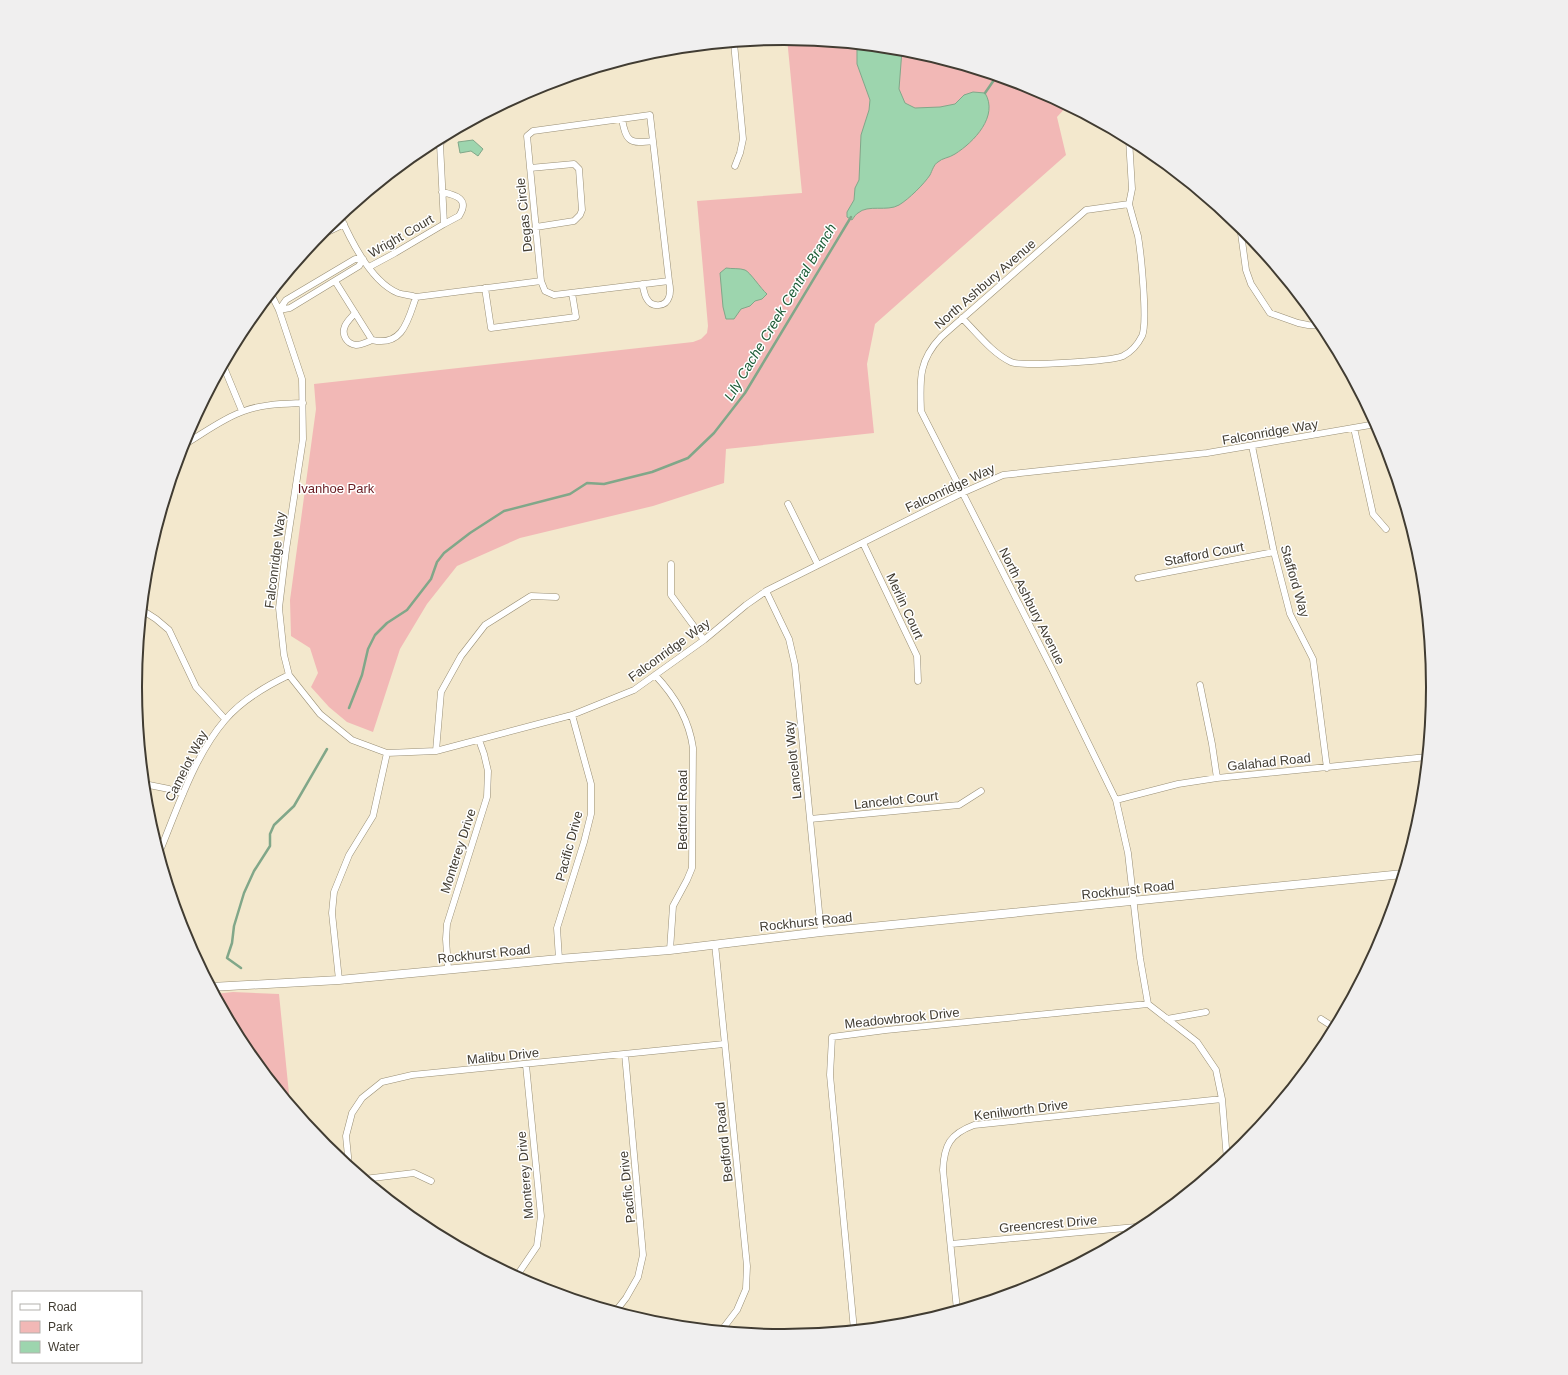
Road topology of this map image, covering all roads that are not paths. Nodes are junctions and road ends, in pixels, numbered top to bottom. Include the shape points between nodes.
1 (734, 47) edge
2 (622, 119) junction
3 (653, 141) junction
4 (440, 145) edge
5 (1129, 146) edge
6 (735, 166) dead end
7 (530, 168) junction
8 (442, 192) junction
9 (1129, 204) junction
10 (342, 221) edge
11 (344, 224) junction
12 (444, 224) junction
13 (536, 227) junction
14 (335, 228) edge
15 (1241, 237) edge
16 (363, 259) junction
17 (369, 267) junction
18 (335, 281) junction
19 (542, 281) junction
20 (669, 281) junction
21 (642, 284) junction
22 (485, 288) junction
23 (572, 293) junction
24 (416, 297) junction
25 (273, 298) edge
26 (280, 310) junction
27 (355, 313) junction
28 (962, 318) junction
29 (1315, 326) edge
30 (372, 340) junction
31 (225, 371) edge
32 (302, 404) junction
33 (242, 411) junction
34 (1370, 425) edge
35 (1354, 428) junction
36 (190, 441) edge
37 (1252, 446) junction
38 (962, 493) junction
39 (788, 504) dead end
40 (1386, 529) dead end
41 (863, 543) junction
42 (1274, 552) junction
43 (672, 564) dead end
44 (818, 565) junction
45 (1138, 578) dead end
46 (766, 591) junction
47 (556, 597) dead end
48 (146, 613) edge
49 (704, 640) junction
50 (289, 675) junction
51 (655, 675) junction
52 (918, 681) dead end
53 (1200, 685) dead end
54 (572, 715) junction
55 (225, 719) junction
56 (479, 740) junction
57 (436, 751) junction
58 (387, 753) junction
59 (1422, 758) edge
60 (1327, 768) junction
61 (1217, 778) junction
62 (149, 785) edge
63 (980, 791) dead end
64 (183, 794) junction
65 (1116, 800) junction
66 (810, 819) junction
67 (161, 847) edge
68 (1398, 874) edge
69 (1135, 901) junction
70 (822, 932) junction
71 (715, 944) junction
72 (670, 950) junction
73 (559, 959) junction
74 (448, 969) junction
75 (339, 980) junction
76 (216, 987) edge
77 (1148, 1004) junction
78 (1206, 1012) dead end
79 (1167, 1019) junction
80 (1321, 1020) dead end
81 (1330, 1025) edge
82 (724, 1044) junction
83 (625, 1054) junction
84 (526, 1065) junction
85 (1222, 1099) junction
86 (1226, 1153) edge
87 (348, 1160) edge
88 (369, 1178) edge
89 (431, 1181) dead end
90 (1132, 1227) edge
91 (951, 1244) junction
92 (519, 1273) edge
93 (957, 1306) edge
94 (618, 1308) edge
95 (854, 1326) edge
96 (724, 1327) edge

1 - 6 street via 743,140
2 - 3 street via 624,132 629,139 636,142
2 - 3 street, Degas Circle via 650,115
2 - 7 street, Degas Circle via 533,131 526,136
3 - 20 street, Degas Circle
4 - 8 street, Wright Court
5 - 9 street via 1132,189
7 - 13 street, Degas Circle
7 - 13 street via 574,164 579,169 582,210 580,215 574,221
8 - 12 street, Wright Court
8 - 12 street, Wright Court via 460,199 463,208 459,216
9 - 28 street, North Ashbury Avenue via 1086,210
9 - 28 street via 1138,237 1145,318 1143,335 1130,352 1123,356 1035,365 1013,363 997,353
10 - 11 street
11 - 14 street
11 - 16 street
12 - 17 street, Wright Court
13 - 19 street, Degas Circle
15 - 29 street via 1246,270 1251,284 1270,313
16 - 17 street
16 - 18 street via 359,266
16 - 26 street via 355,259 286,300
17 - 24 street via 381,282 398,292
18 - 26 street via 290,308
18 - 27 street
19 - 22 street
19 - 23 street via 545,291 554,295
20 - 21 street
20 - 21 street, Degas Circle via 670,297 665,303 657,306 647,300
21 - 23 street
22 - 23 street via 491,328 576,317
22 - 24 street
24 - 30 street via 407,324 396,338 382,342
25 - 26 street, Falconridge Way
26 - 32 street, Falconridge Way via 302,379
27 - 30 street
27 - 30 street via 344,327 345,339 356,345
28 - 38 street, North Ashbury Avenue via 935,343 926,359 920,376 920,404 921,411
31 - 33 street
32 - 33 street via 259,406
32 - 50 street, Falconridge Way via 303,439 279,608
33 - 36 street
34 - 35 street, Falconridge Way
35 - 37 street, Falconridge Way
35 - 40 street via 1373,514
37 - 38 street, Falconridge Way via 1207,454 1011,474 991,479
37 - 42 street, Stafford Way
38 - 41 street, Falconridge Way
38 - 65 street, North Ashbury Avenue
39 - 44 street
41 - 44 street, Falconridge Way
41 - 52 street, Merlin Court via 917,656
42 - 45 street, Stafford Court
42 - 60 street, Stafford Way via 1290,614 1313,659
43 - 49 street via 671,595
44 - 46 street, Falconridge Way
46 - 49 street, Falconridge Way
46 - 66 street, Lancelot Way via 784,628 792,652
47 - 57 street via 531,596 485,625 461,656 441,692
48 - 55 street via 169,630 196,687
49 - 51 street, Falconridge Way
50 - 55 street, Camelot Way via 266,686
50 - 58 street, Falconridge Way via 320,714 352,740
51 - 54 street, Falconridge Way via 634,690
51 - 72 street, Bedford Road via 677,701 689,730 692,748 692,868 673,906
53 - 61 street
54 - 56 street, Falconridge Way
54 - 73 street, Pacific Drive via 590,784 591,814 557,928
55 - 64 street, Camelot Way via 207,744
56 - 57 street, Falconridge Way
56 - 74 street, Monterey Drive via 488,771 487,797 447,924
57 - 58 street, Falconridge Way
58 - 75 street via 373,816 349,855 334,892 332,913
59 - 60 street, Galahad Road
60 - 61 street, Galahad Road
61 - 65 street, Galahad Road via 1178,784
62 - 64 street
63 - 66 street, Lancelot Court via 959,804
64 - 67 street, Camelot Way
65 - 69 street, North Ashbury Avenue
66 - 70 street, Lancelot Way
68 - 69 street, Rockhurst Road
69 - 70 street, Rockhurst Road
69 - 77 street, North Ashbury Avenue via 1140,958
70 - 71 street, Rockhurst Road
71 - 72 street, Rockhurst Road
71 - 82 street, Bedford Road
72 - 73 street, Rockhurst Road
73 - 74 street, Rockhurst Road
74 - 75 street, Rockhurst Road
75 - 76 street, Rockhurst Road
77 - 79 street
77 - 95 street, Meadowbrook Drive via 832,1037 830,1075
78 - 79 street
79 - 85 street via 1197,1042 1216,1070
80 - 81 street
82 - 83 street, Malibu Drive
82 - 96 street, Bedford Road via 747,1266 746,1289
83 - 84 street, Malibu Drive
83 - 94 street, Pacific Drive via 643,1255 638,1277
84 - 87 street, Malibu Drive via 412,1075 382,1082 362,1098 352,1113 346,1136
84 - 92 street, Monterey Drive via 541,1216 537,1246
85 - 86 street
85 - 91 street, Kenilworth Drive via 974,1125 964,1129 951,1139 944,1158
88 - 89 street via 414,1173
90 - 91 street, Greencrest Drive
91 - 93 street, Kenilworth Drive

